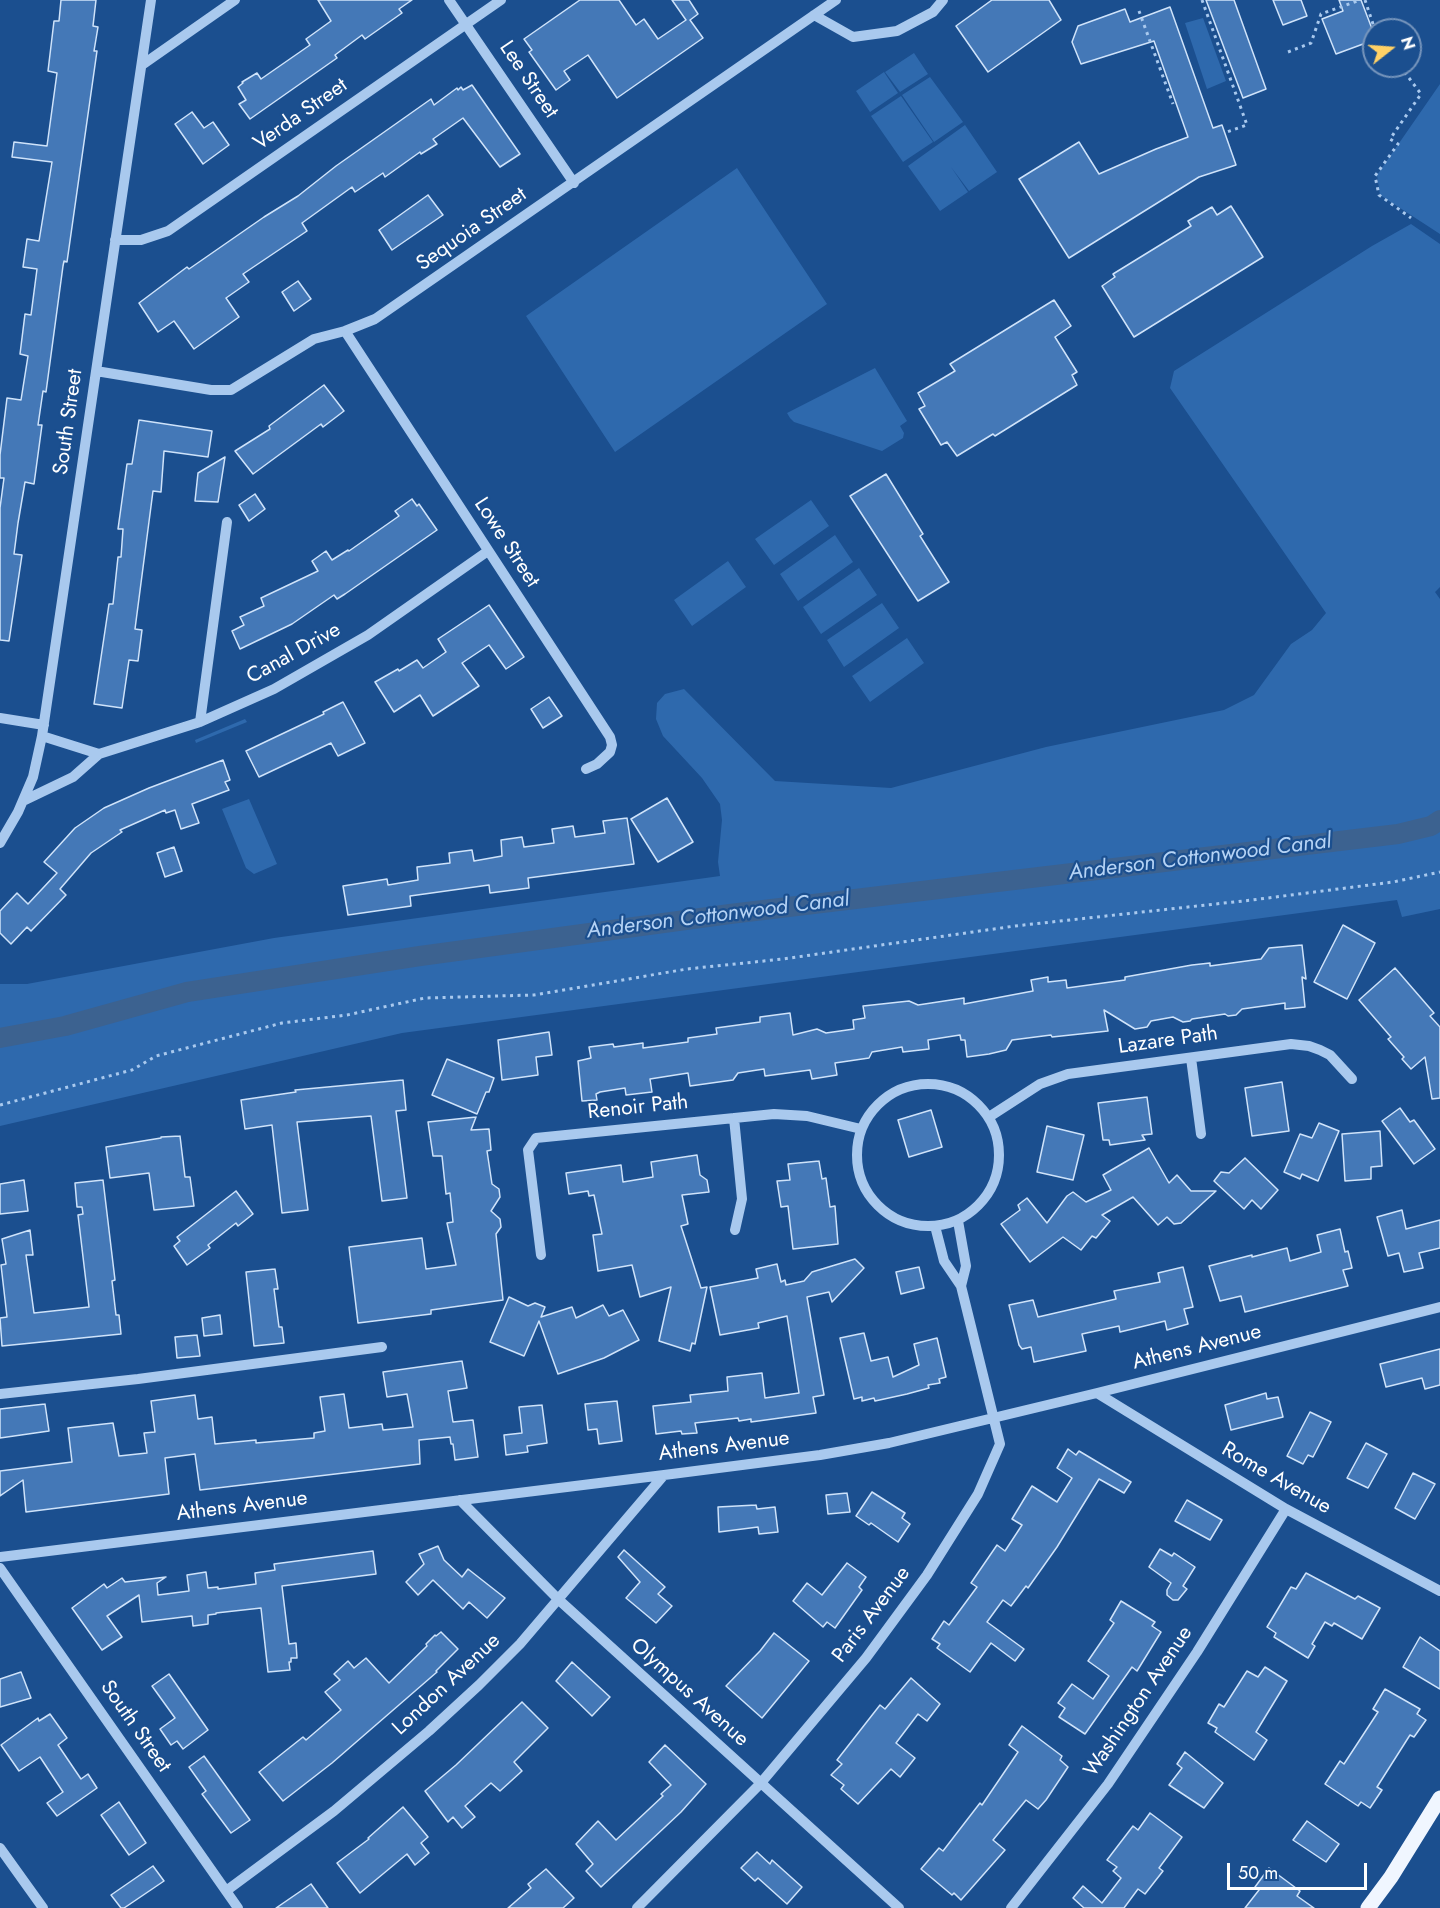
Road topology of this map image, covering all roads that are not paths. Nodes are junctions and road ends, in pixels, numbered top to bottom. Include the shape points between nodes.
1 (151, 0) edge
2 (235, 0) edge
3 (449, 0) edge
4 (501, 0) edge
5 (943, 0) edge
6 (828, 2) edge
7 (814, 15) junction
8 (466, 24) junction
9 (142, 65) junction
10 (574, 183) junction
11 (115, 240) junction
12 (345, 331) junction
13 (96, 371) junction
14 (227, 522) dead end
15 (488, 551) junction
16 (0, 718) edge
17 (200, 722) junction
18 (43, 730) junction
19 (99, 754) junction
20 (586, 769) dead end
21 (23, 801) junction
22 (0, 843) edge
23 (1191, 1058) junction
24 (1352, 1079) dead end
25 (989, 1117) junction
26 (734, 1118) junction
27 (861, 1129) junction
28 (1201, 1134) dead end
29 (958, 1221) junction
30 (934, 1226) junction
31 (735, 1230) dead end
32 (541, 1255) dead end
33 (961, 1286) junction
34 (1440, 1307) edge
35 (382, 1347) dead end
36 (1097, 1393) junction
37 (0, 1394) edge
38 (993, 1418) junction
39 (664, 1475) junction
40 (460, 1500) junction
41 (1286, 1509) junction
42 (0, 1557) edge
43 (0, 1568) edge
44 (1440, 1591) edge
45 (558, 1600) junction
46 (760, 1784) junction
47 (1440, 1798) edge
48 (0, 1848) edge
49 (226, 1891) junction
50 (42, 1908) edge
51 (238, 1908) edge
52 (637, 1908) edge
53 (899, 1908) edge
54 (1011, 1908) edge
55 (1368, 1908) edge

1 - 9 street, South Street
2 - 9 street
3 - 8 street, Lee Street
4 - 8 street, Verda Street
5 - 7 street via 933,12 897,31 852,37
6 - 7 street, Sequoia Street
7 - 10 street, Sequoia Street
8 - 10 street, Lee Street
8 - 11 street, Verda Street via 168,231 141,240
9 - 11 street, South Street
10 - 12 street, Sequoia Street via 388,312
11 - 13 street, South Street
12 - 13 street, Sequoia Street via 314,339 231,390
12 - 15 street, Lowe Street
13 - 18 street, South Street
14 - 17 street
15 - 17 street, Canal Drive via 318,665
15 - 20 street, Lowe Street via 610,737 610,752
16 - 18 street
17 - 19 street, Canal Drive
18 - 19 street
18 - 21 street, South Street via 33,777
19 - 21 street, Canal Drive via 73,777
21 - 22 street, South Street
23 - 24 street, Lazare Path via 1300,1044 1329,1055
23 - 25 street, Lazare Path via 1068,1074 1040,1084
23 - 28 street
25 - 27 street via 960,1091 941,1084 921,1083 885,1098
25 - 29 street via 999,1148 995,1179 978,1206
26 - 27 street, Renoir Path via 790,1114
26 - 31 street via 742,1199
26 - 32 street, Renoir Path via 536,1138 528,1150
27 - 30 street via 857,1161 863,1184 876,1204 903,1222
29 - 30 street
29 - 33 street, Paris Avenue via 966,1266
30 - 33 street, Paris Avenue via 944,1262
33 - 38 street, Paris Avenue
34 - 36 street, Athens Avenue
35 - 37 street
36 - 38 street, Athens Avenue
36 - 41 street, Rome Avenue
38 - 39 street, Athens Avenue via 855,1449
38 - 46 street, Paris Avenue via 1000,1444 978,1494 927,1575 866,1658
39 - 40 street, Athens Avenue
39 - 45 street, London Avenue
40 - 42 street, Athens Avenue
40 - 45 street, Olympus Avenue
41 - 44 street, Rome Avenue
41 - 54 street, Washington Avenue via 1108,1784
43 - 49 street, South Street
45 - 46 street, Olympus Avenue
45 - 49 street, London Avenue via 520,1644 429,1731 334,1811
46 - 52 street, Paris Avenue
46 - 53 street, Olympus Avenue
47 - 55 main road
48 - 50 street
49 - 51 street, South Street

